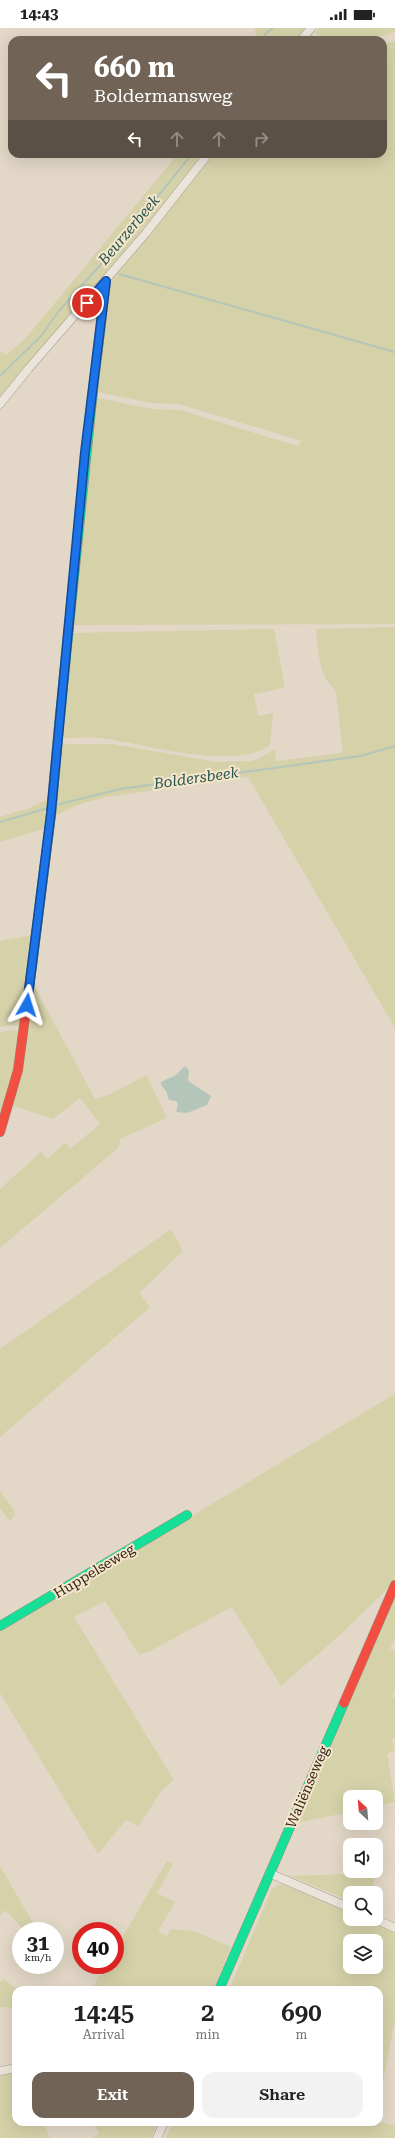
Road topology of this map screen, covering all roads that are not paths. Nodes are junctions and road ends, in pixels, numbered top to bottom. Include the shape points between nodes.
1 (311, 28) edge
2 (304, 36) edge
3 (205, 158) edge
4 (106, 281) junction
5 (0, 404) edge
6 (0, 1132) edge
7 (187, 1514) dead end
8 (395, 1584) edge
9 (0, 1626) edge
10 (270, 1873) junction
11 (343, 1905) edge
12 (383, 1923) edge
13 (395, 1928) edge
14 (221, 1986) edge
15 (12, 2069) edge
16 (0, 2071) edge
17 (162, 2126) edge
18 (157, 2138) edge

1 - 2 street
3 - 4 street
4 - 5 street
4 - 6 street via 85,452 51,813 18,1070
7 - 9 street, Huppelseweg
8 - 10 street, Waliënseweg
10 - 11 street
10 - 14 street, Waliënseweg
12 - 13 street
15 - 16 street
17 - 18 street

